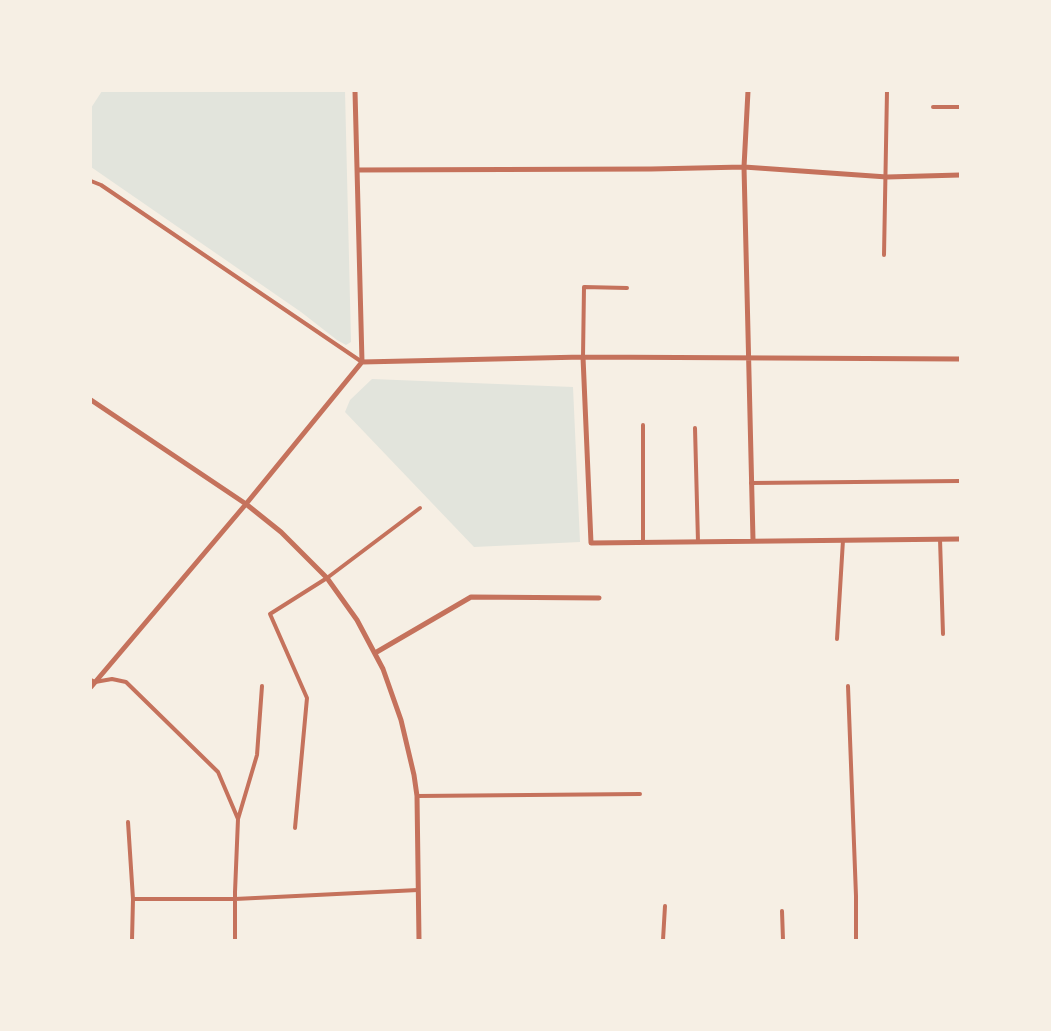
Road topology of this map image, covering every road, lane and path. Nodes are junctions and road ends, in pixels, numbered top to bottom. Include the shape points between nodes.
1 (355, 91) edge
2 (748, 91) edge
3 (887, 91) edge
4 (933, 107) dead end
5 (960, 107) edge
6 (744, 167) junction
7 (357, 170) junction
8 (960, 175) edge
9 (887, 178) junction
10 (91, 181) edge
11 (884, 255) dead end
12 (627, 288) dead end
13 (583, 357) junction
14 (750, 357) junction
15 (960, 359) edge
16 (362, 362) junction
17 (91, 400) edge
18 (643, 425) dead end
19 (696, 428) dead end
20 (960, 482) edge
21 (751, 483) junction
22 (246, 504) junction
23 (420, 508) dead end
24 (940, 539) junction
25 (960, 539) edge
26 (753, 540) junction
27 (843, 540) junction
28 (643, 542) junction
29 (698, 542) junction
30 (327, 578) junction
31 (599, 598) dead end
32 (943, 634) dead end
33 (837, 639) dead end
34 (375, 653) junction
35 (92, 683) edge
36 (262, 686) dead end
37 (848, 686) dead end
38 (640, 794) dead end
39 (417, 796) junction
40 (238, 819) junction
41 (128, 822) dead end
42 (295, 828) dead end
43 (418, 890) junction
44 (133, 899) junction
45 (235, 899) junction
46 (664, 906) dead end
47 (782, 911) dead end
48 (132, 940) edge
49 (235, 940) edge
50 (419, 940) edge
51 (663, 940) edge
52 (783, 940) edge
53 (856, 940) edge

1 - 7 street
2 - 6 street
3 - 9 lane
4 - 5 lane
6 - 7 street
6 - 9 street
6 - 14 street
7 - 16 street
8 - 9 street
9 - 11 lane
10 - 16 lane
12 - 13 lane via 584,286
13 - 14 street
13 - 16 street
13 - 28 street via 591,543
14 - 15 street
14 - 21 street
16 - 22 street
17 - 22 street
18 - 28 lane
19 - 29 lane
20 - 21 lane
21 - 26 street
22 - 30 street via 281,532
22 - 35 street
23 - 30 lane
24 - 25 street
24 - 27 street
24 - 32 lane
26 - 27 street
26 - 29 street
27 - 33 lane
28 - 29 street
30 - 34 street via 357,620
30 - 42 lane via 270,614 307,698
31 - 34 street via 470,597
34 - 39 street via 384,669 401,720
35 - 40 lane via 112,679 126,682 218,772
36 - 40 lane via 257,755
37 - 53 lane
38 - 39 lane
39 - 43 street
40 - 45 lane
41 - 44 lane
43 - 45 lane
43 - 50 street
44 - 45 lane
44 - 48 lane
45 - 49 lane
46 - 51 lane
47 - 52 lane

